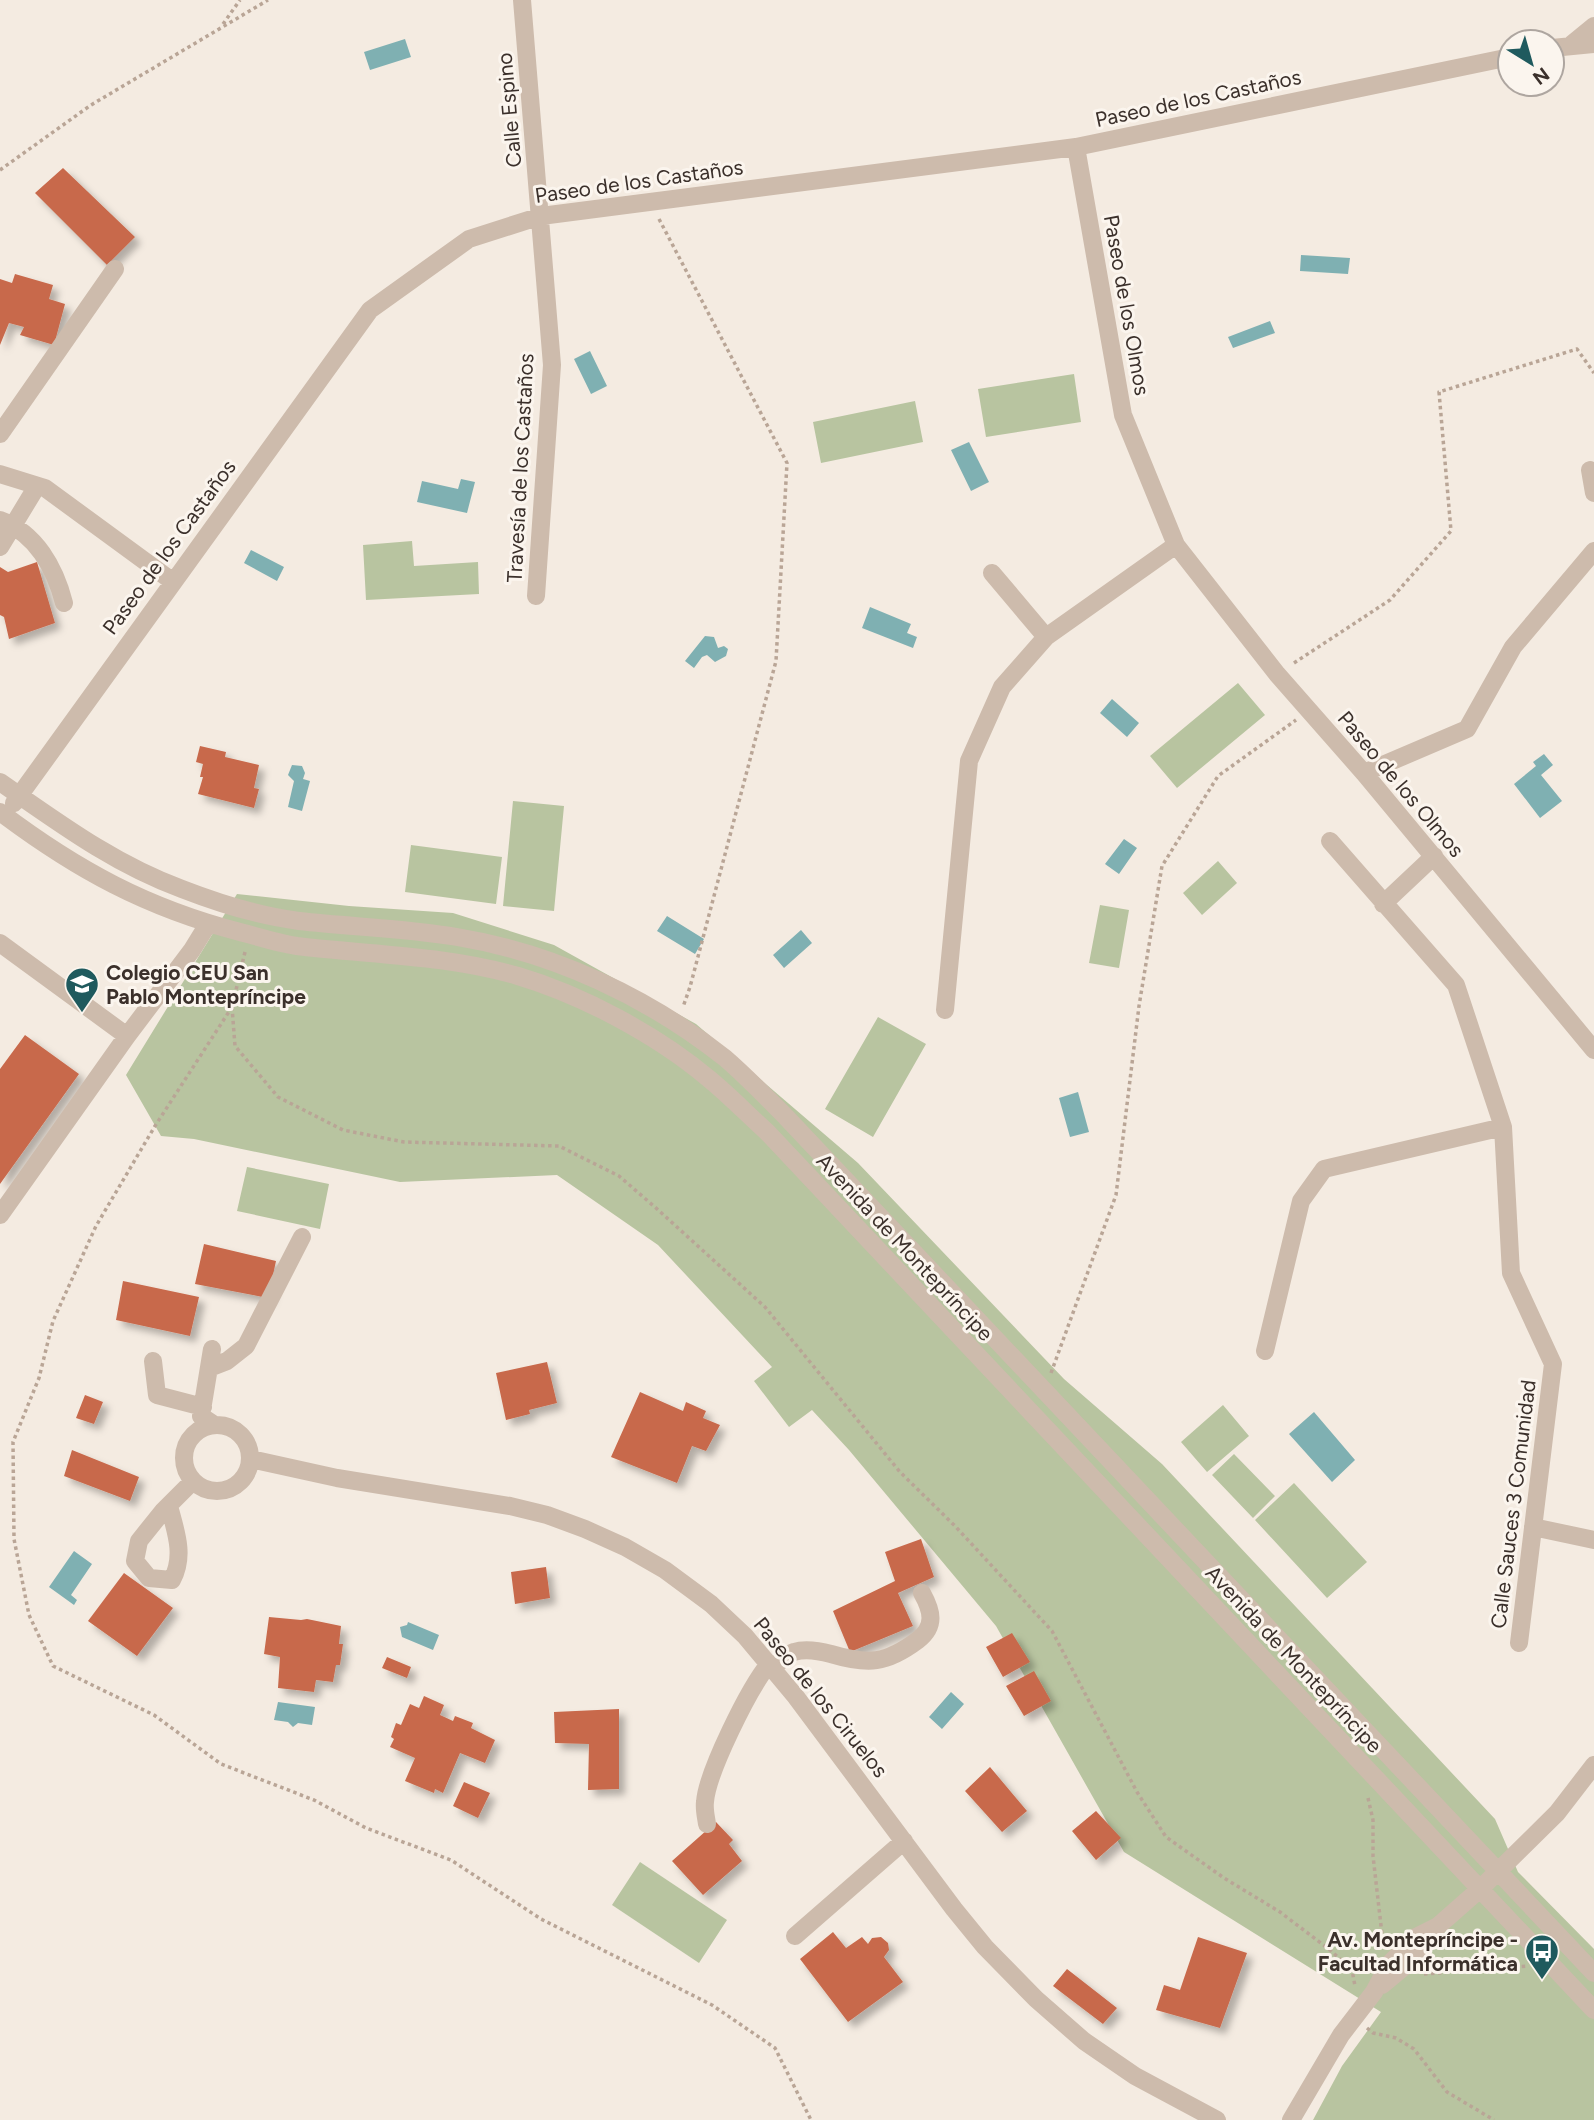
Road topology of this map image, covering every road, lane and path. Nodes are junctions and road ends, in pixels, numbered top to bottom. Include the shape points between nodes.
1 (240, 0) edge
2 (268, 0) edge
3 (522, 0) edge
4 (222, 26) junction
5 (1594, 26) edge
6 (1572, 44) junction
7 (1594, 44) edge
8 (1566, 45) edge
9 (1496, 60) edge
10 (1076, 147) junction
11 (0, 170) edge
12 (650, 202) junction
13 (541, 216) junction
14 (115, 269) dead end
15 (1594, 373) edge
16 (0, 434) edge
17 (1590, 470) dead end
18 (0, 474) edge
19 (37, 486) junction
20 (1594, 493) edge
21 (7, 523) edge
22 (1176, 545) junction
23 (1, 547) edge
24 (1594, 551) edge
25 (992, 573) dead end
26 (172, 581) junction
27 (536, 596) dead end
28 (64, 603) dead end
29 (1046, 637) junction
30 (1278, 674) junction
31 (1309, 711) junction
32 (1364, 773) junction
33 (0, 782) edge
34 (20, 796) junction
35 (2, 814) edge
36 (1330, 841) dead end
37 (1434, 856) junction
38 (1383, 904) junction
39 (208, 924) junction
40 (249, 935) junction
41 (0, 943) edge
42 (232, 1007) junction
43 (946, 1010) dead end
44 (676, 1024) junction
45 (127, 1036) junction
46 (1594, 1050) edge
47 (1503, 1127) junction
48 (0, 1215) edge
49 (302, 1237) dead end
50 (212, 1349) dead end
51 (1265, 1351) dead end
52 (153, 1361) dead end
53 (209, 1368) junction
54 (1040, 1388) junction
55 (203, 1407) junction
56 (214, 1424) junction
57 (251, 1459) junction
58 (193, 1481) junction
59 (169, 1506) dead end
60 (1533, 1527) junction
61 (1594, 1540) edge
62 (922, 1593) dead end
63 (1520, 1643) dead end
64 (770, 1666) junction
65 (1360, 1762) junction
66 (1594, 1765) edge
67 (708, 1824) dead end
68 (904, 1841) junction
69 (1498, 1871) junction
70 (1480, 1889) junction
71 (795, 1936) dead end
72 (1551, 1964) junction
73 (1391, 1970) junction
74 (1594, 1973) edge
75 (1594, 2010) edge
76 (1357, 2014) junction
77 (811, 2120) edge
78 (1217, 2120) edge
79 (1291, 2120) edge
80 (1494, 2120) edge

1 - 4 path
2 - 4 path
3 - 13 street, Calle Espino
4 - 11 path via 91,106
5 - 6 street
6 - 7 street
6 - 8 street
9 - 10 street, Paseo de los Castaños
10 - 12 street, Paseo de los Castaños
10 - 22 street, Paseo de los Olmos via 1123,415
12 - 13 street, Paseo de los Castaños
12 - 44 path via 787,463 776,661 690,987
13 - 26 street, Paseo de los Castaños via 469,239 370,310
13 - 27 street, Travesía de los Castaños via 552,365
14 - 16 street
15 - 30 path via 1577,349 1439,391 1451,531 1390,600
17 - 20 street
18 - 19 street
19 - 21 street
19 - 26 street
21 - 23 street
21 - 28 street via 34,541 58,578
22 - 29 street
22 - 30 street, Paseo de los Olmos
24 - 32 street via 1513,647 1467,729
25 - 29 street
26 - 34 street, Paseo de los Castaños
29 - 43 street via 1002,687 969,761
30 - 31 street, Paseo de los Olmos
31 - 32 street, Paseo de los Olmos
31 - 54 path via 1218,776 1162,866 1116,1195 1051,1375
32 - 37 street, Paseo de los Olmos
33 - 34 street, Avenida de Montepríncipe
34 - 35 street, Paseo de los Castaños
34 - 44 street, Avenida de Montepríncipe via 95,848 182,890 296,920 457,937 528,954 590,976
35 - 39 street, Avenida de Montepríncipe via 113,886
36 - 38 street, Calle Sauces 3 Comunidad
37 - 38 street
37 - 46 street, Paseo de los Olmos
38 - 47 street, Calle Sauces 3 Comunidad via 1456,985
39 - 40 street, Avenida de Montepríncipe
39 - 45 street
40 - 42 path
40 - 65 street, Avenida de Montepríncipe via 295,945 459,962 518,976 576,997 671,1051 708,1078 766,1132
41 - 45 street
42 - 76 path via 235,1046 278,1097 343,1130 404,1142 559,1146 619,1176 656,1208 765,1307 900,1472 1052,1631 1166,1837 1280,1912 1352,1970
42 - 77 path via 96,1226 53,1321 39,1378 13,1442 14,1539 29,1615 53,1666 154,1715 221,1764 451,1860 541,1919 712,2005 775,2048
44 - 54 street, Avenida de Montepríncipe via 725,1058 786,1116
45 - 48 street
47 - 51 street via 1324,1169 1301,1201
47 - 60 street, Calle Sauces 3 Comunidad via 1511,1273 1553,1364
49 - 53 street via 246,1346
50 - 53 street
52 - 55 street via 157,1395
53 - 55 street
54 - 69 street, Avenida de Montepríncipe
55 - 56 street via 201,1416
56 - 57 street via 244,1437
56 - 58 street via 193,1434 187,1444 184,1465
57 - 58 street via 243,1479 226,1490 215,1492
57 - 64 street, Paseo de los Ciruelos via 510,1506 585,1529 665,1570 711,1604
58 - 59 street
60 - 61 street
60 - 63 street, Calle Sauces 3 Comunidad
62 - 64 street via 932,1623 907,1648 877,1662 817,1650 793,1652
64 - 67 street via 757,1678 707,1788
64 - 68 street, Paseo de los Ciruelos
65 - 70 street, Avenida de Montepríncipe
65 - 73 path via 1373,1820 1385,1958
66 - 69 street via 1558,1813
68 - 71 street
68 - 78 street, Paseo de los Ciruelos via 985,1947 1036,1999 1084,2041 1135,2076
69 - 70 street
69 - 74 street, Avenida de Montepríncipe
70 - 72 street, Avenida de Montepríncipe
70 - 73 street via 1438,1926 1416,1937
72 - 73 path
72 - 75 street, Avenida de Montepríncipe
73 - 76 street
76 - 79 street
76 - 80 path via 1373,2033 1396,2038 1414,2049 1447,2092

